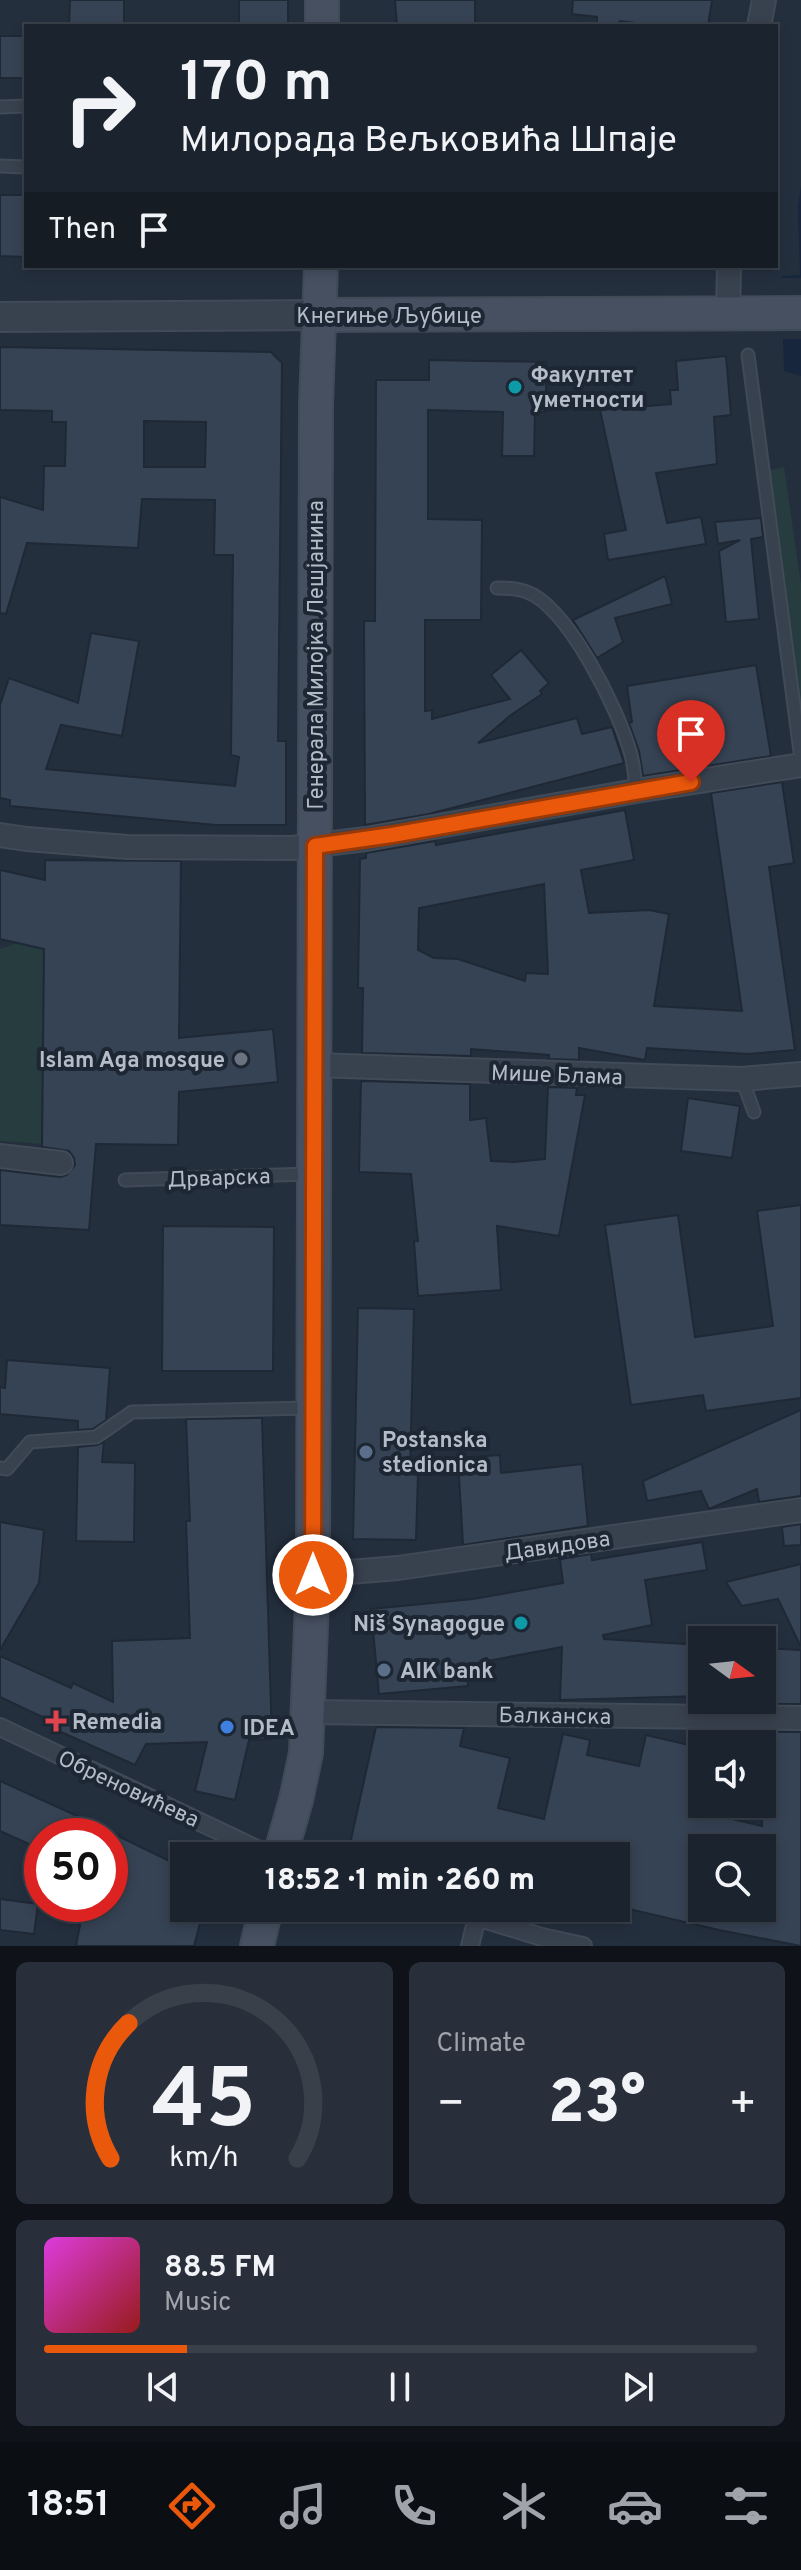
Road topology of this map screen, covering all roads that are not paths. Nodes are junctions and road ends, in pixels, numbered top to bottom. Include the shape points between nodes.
1 (322, 0) edge
2 (764, 0) edge
3 (322, 24) edge
4 (759, 24) edge
5 (24, 106) edge
6 (0, 107) edge
7 (0, 166) edge
8 (24, 167) edge
9 (321, 268) edge
10 (729, 268) edge
11 (728, 313) junction
12 (790, 313) edge
13 (319, 315) junction
14 (0, 317) edge
15 (748, 355) dead end
16 (497, 588) dead end
17 (801, 762) edge
18 (636, 791) junction
19 (0, 835) edge
20 (315, 846) junction
21 (314, 1065) junction
22 (801, 1074) edge
23 (742, 1079) junction
24 (754, 1112) dead end
25 (0, 1156) edge
26 (61, 1163) dead end
27 (314, 1174) junction
28 (125, 1180) dead end
29 (314, 1408) junction
30 (0, 1468) edge
31 (801, 1510) edge
32 (313, 1575) junction
33 (309, 1712) junction
34 (801, 1718) edge
35 (0, 1727) edge
36 (247, 1842) edge
37 (273, 1842) edge
38 (263, 1922) edge
39 (476, 1922) edge
40 (493, 1922) edge
41 (257, 1946) edge
42 (470, 1946) edge
43 (583, 1946) edge

1 - 3 main road
2 - 4 street
5 - 6 lane
7 - 8 lane
9 - 13 main road, Генерала Милојка Лешјанина
10 - 11 street
11 - 12 main road, Кнегиње Љубице
11 - 13 main road, Кнегиње Љубице
13 - 14 street, Кнегиње Љубице
13 - 20 main road, Генерала Милојка Лешјанина
15 - 17 lane
16 - 18 lane via 540,599 583,650 629,748
17 - 18 street
18 - 20 street
19 - 20 street via 127,847
20 - 21 main road, Генерала Милојка Лешјанина
21 - 23 street, Мише Блама
21 - 27 main road, Генерала Милојка Лешјанина
22 - 23 street, Мише Блама
23 - 24 lane
25 - 26 street
27 - 28 lane, Дрварска
27 - 29 main road, Генерала Милојка Лешјанина
29 - 30 lane via 132,1412 96,1437 30,1442 7,1469
29 - 32 main road, Генерала Милојка Лешјанина
31 - 32 street, Давидова via 398,1568
32 - 33 main road, Генерала Милојка Лешјанина
33 - 34 street, Балканска
33 - 37 main road, Генерала Милојка Лешјанина via 296,1800
35 - 36 street, Обреновићева
38 - 41 main road
39 - 42 street
40 - 43 street

